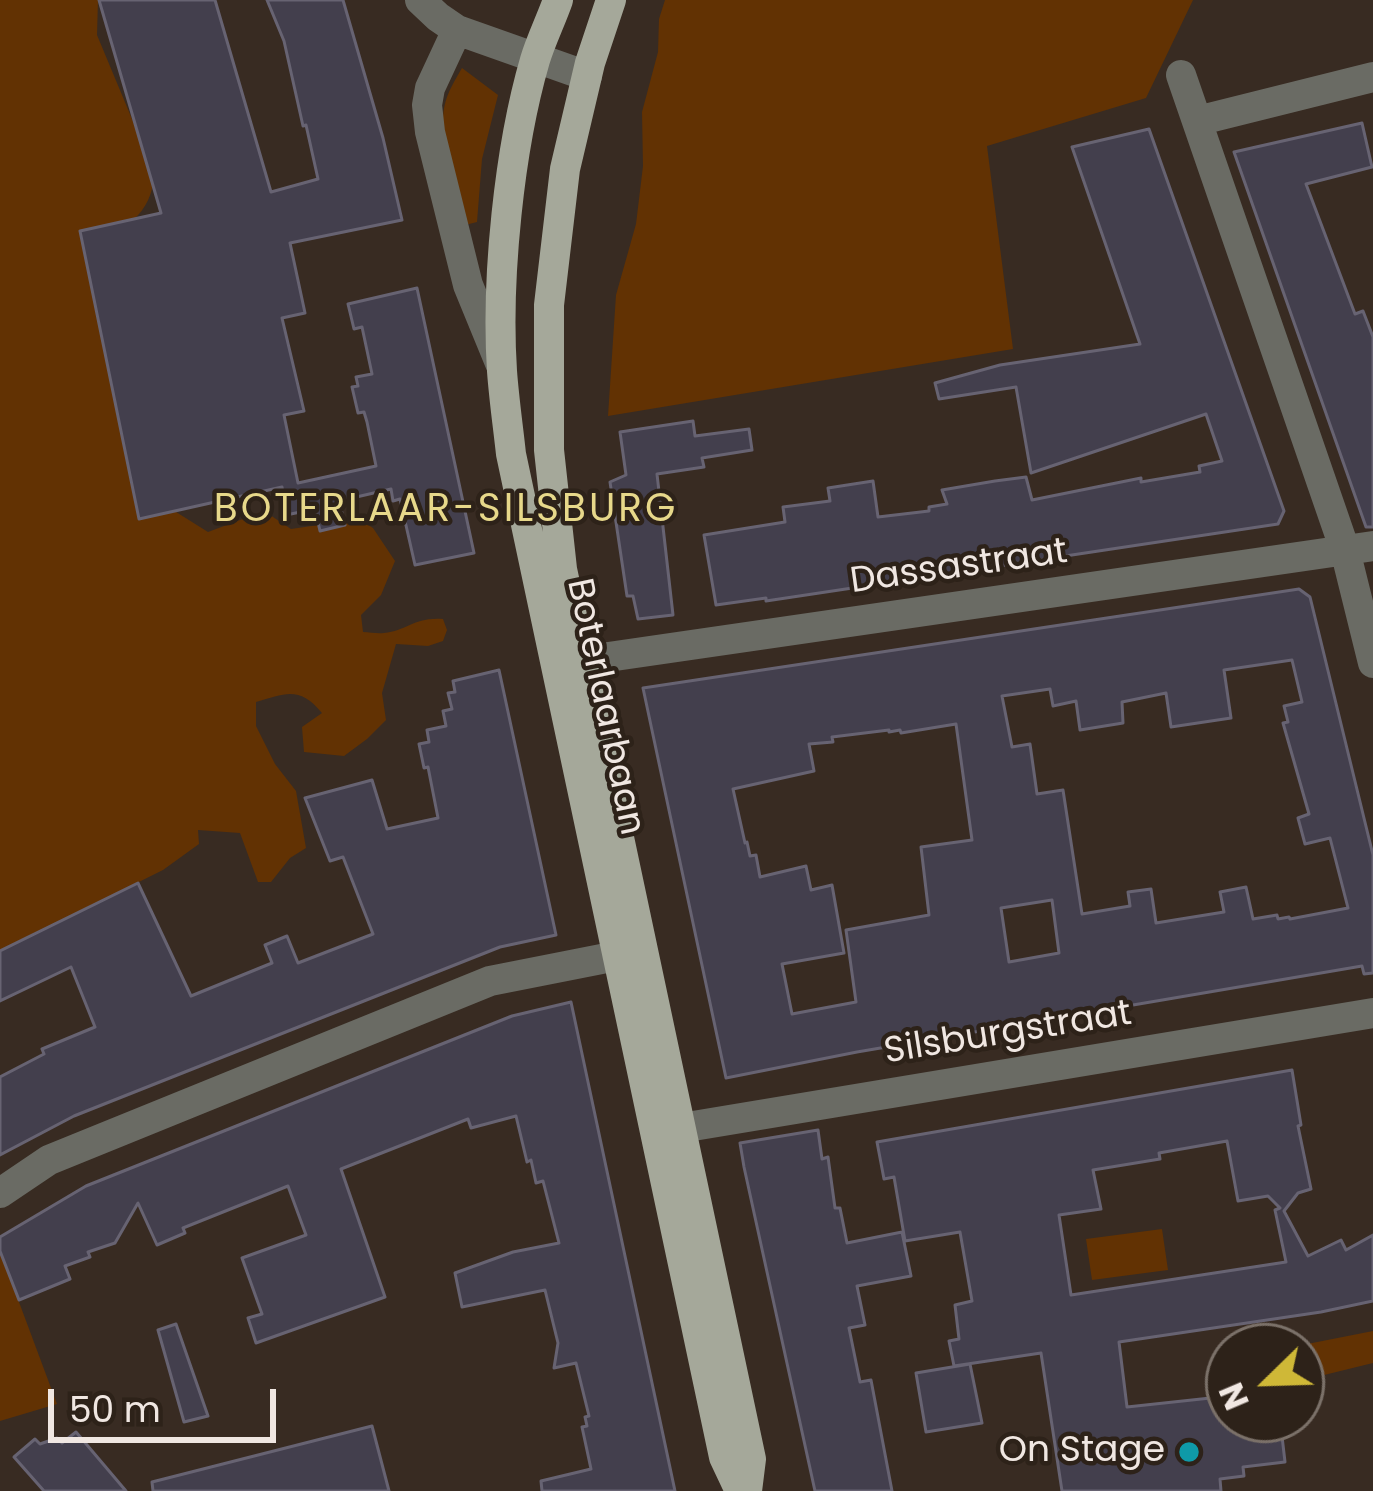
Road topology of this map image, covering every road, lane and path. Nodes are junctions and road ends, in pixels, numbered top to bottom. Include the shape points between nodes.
1 (420, 0) edge
2 (558, 0) edge
3 (611, 0) edge
4 (457, 29) junction
5 (535, 59) junction
6 (1181, 75) dead end
7 (587, 76) junction
8 (1373, 76) edge
9 (1197, 122) junction
10 (502, 368) junction
11 (1359, 548) edge
12 (568, 663) junction
13 (1373, 663) edge
14 (630, 954) junction
15 (1373, 1013) edge
16 (668, 1131) junction
17 (0, 1193) edge
18 (743, 1491) edge

1 - 4 street
2 - 5 main road, Boterlaarbaan
3 - 7 main road, Boterlaarbaan
4 - 5 street
4 - 10 street via 430,88 430,132 468,285
5 - 7 street
5 - 10 main road, Boterlaarbaan via 506,232
6 - 9 street
7 - 12 main road, Boterlaarbaan via 565,169 549,305 549,450
8 - 9 street
9 - 11 street
10 - 12 main road, Boterlaarbaan via 511,454
11 - 12 street, Dassastraat
11 - 13 street
12 - 14 main road, Boterlaarbaan
14 - 16 main road, Boterlaarbaan
14 - 17 street via 490,981 49,1160
15 - 16 street, Silsburgstraat
16 - 18 main road, Boterlaarbaan via 724,1457
16 - 18 main road, Boterlaarbaan via 751,1459

